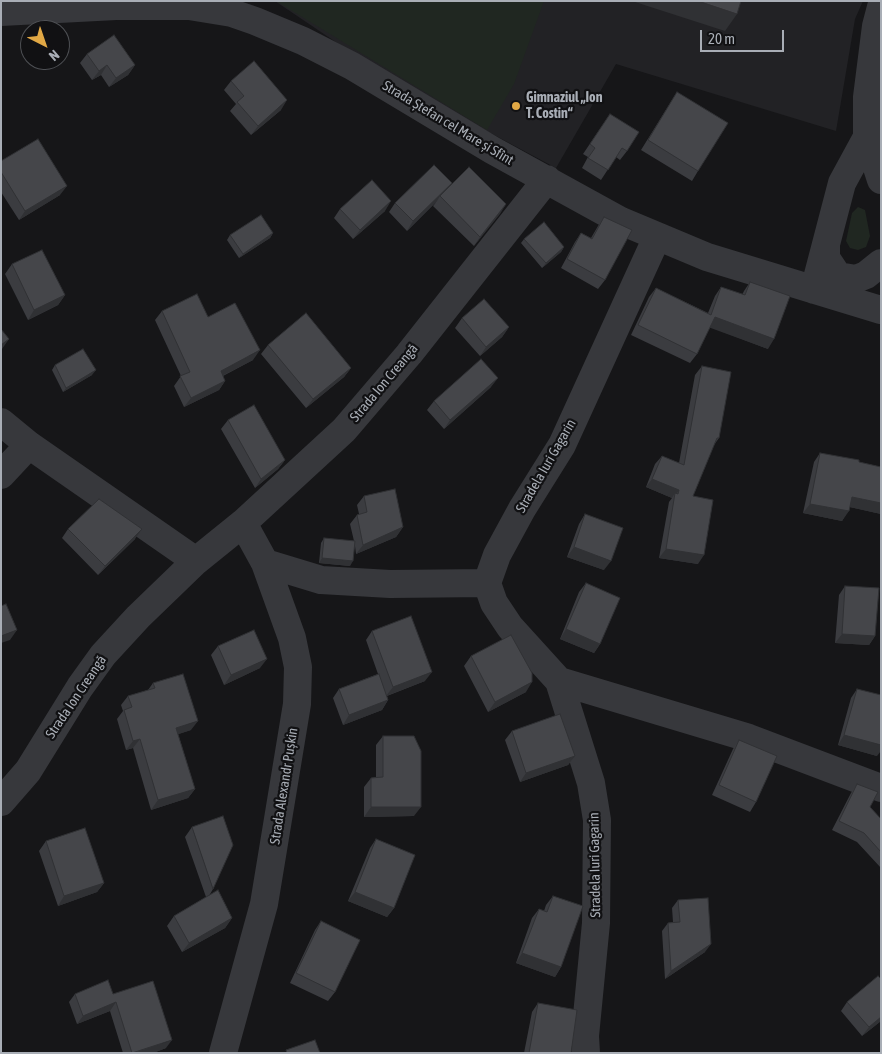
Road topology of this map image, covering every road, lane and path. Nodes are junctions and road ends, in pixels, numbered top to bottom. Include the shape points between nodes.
1 (190, 4) edge
2 (881, 8) edge
3 (1, 12) edge
4 (876, 65) edge
5 (867, 136) junction
6 (547, 180) junction
7 (881, 180) edge
8 (657, 238) junction
9 (826, 246) junction
10 (881, 263) edge
11 (814, 290) junction
12 (881, 310) edge
13 (1, 422) edge
14 (29, 445) junction
15 (1, 475) edge
16 (243, 523) junction
17 (196, 561) junction
18 (266, 563) junction
19 (487, 583) junction
20 (559, 681) junction
21 (881, 788) edge
22 (3, 798) edge
23 (223, 1053) edge
24 (586, 1053) edge

1 - 3 street, Strada Ștefan cel Mare și Sfînt
1 - 6 street, Strada Ștefan cel Mare și Sfînt via 232,13 303,41 352,66
2 - 4 street
4 - 5 street via 867,87
5 - 7 street
5 - 9 street via 842,183
6 - 8 street, Strada Ștefan cel Mare și Sfînt
6 - 16 street, Strada Ion Creangă via 374,397 305,468
8 - 11 street, Strada Ștefan cel Mare și Sfînt
8 - 19 street, Stradela Iuri Gagarin via 562,446 522,509 497,555
9 - 10 street via 826,258 838,276 856,279
9 - 11 street
11 - 12 street, Strada Ștefan cel Mare și Sfînt
13 - 14 street
14 - 15 street
14 - 17 street
16 - 17 street, Strada Ion Creangă
16 - 18 street, Strada Alexandr Pușkin
17 - 22 street, Strada Ion Creangă via 103,655 28,771
18 - 19 street via 321,580 390,584
18 - 23 street, Strada Alexandr Pușkin via 292,638 298,667 297,704 264,904
19 - 20 street, Stradela Iuri Gagarin via 494,603 510,627
20 - 21 street via 749,738
20 - 24 street, Stradela Iuri Gagarin via 591,783 597,820 596,923

